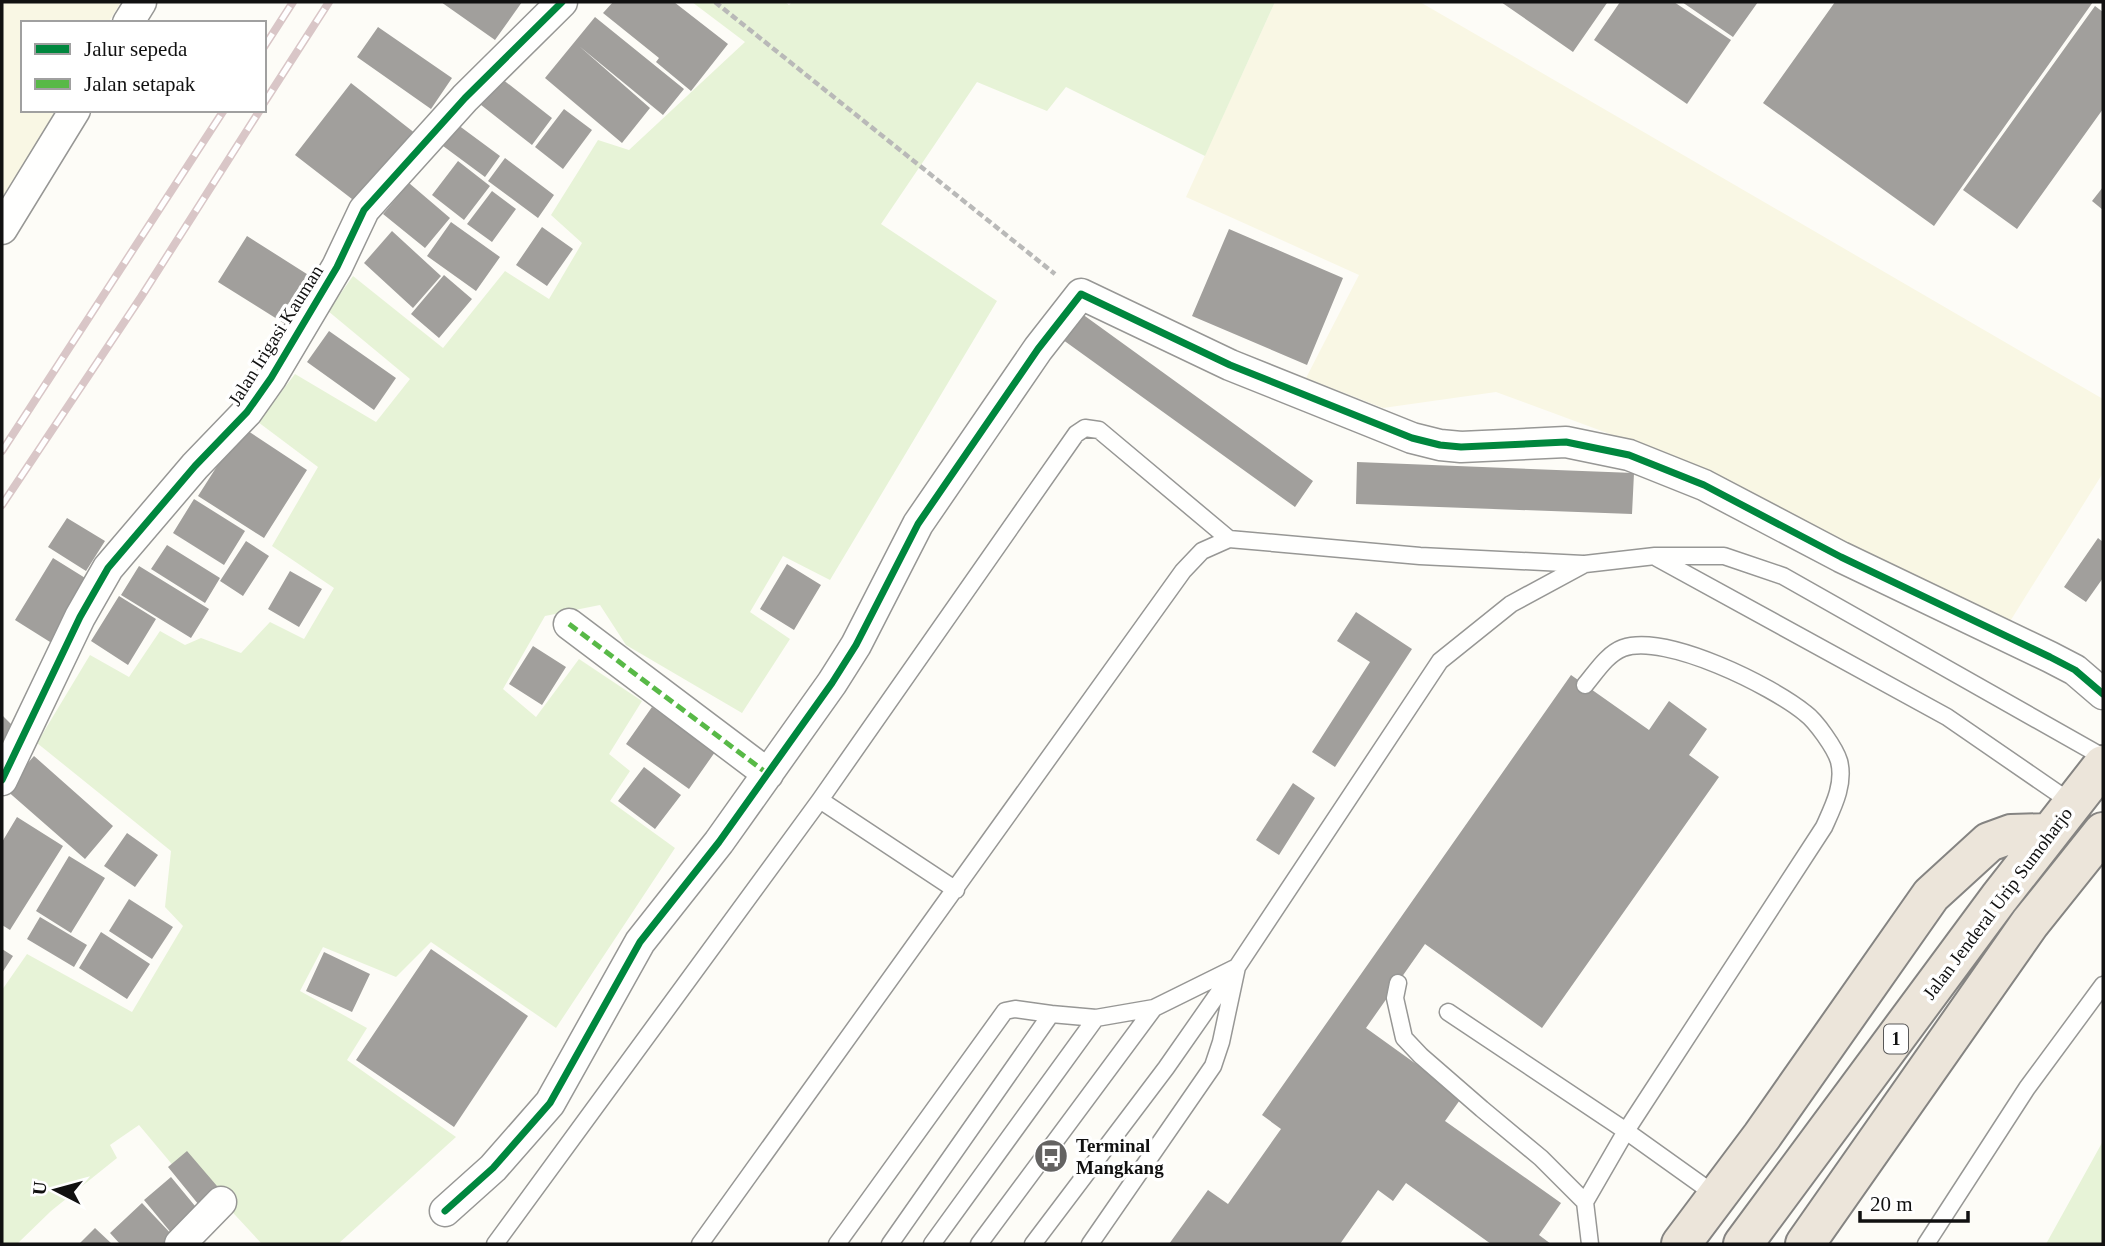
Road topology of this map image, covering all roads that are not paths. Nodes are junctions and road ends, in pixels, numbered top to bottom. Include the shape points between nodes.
1 (141, 2) edge
2 (562, 2) edge
3 (129, 21) edge
4 (74, 112) edge
5 (2, 229) edge
6 (1229, 539) junction
7 (1655, 556) junction
8 (1586, 564) junction
9 (569, 624) dead end
10 (1586, 685) dead end
11 (2103, 694) edge
12 (2103, 757) edge
13 (2103, 765) edge
14 (768, 774) junction
15 (2, 780) edge
16 (820, 800) junction
17 (2072, 803) junction
18 (2103, 831) edge
19 (2048, 833) junction
20 (956, 890) junction
21 (1237, 967) junction
22 (1398, 982) dead end
23 (2103, 985) edge
24 (1154, 1008) junction
25 (1448, 1013) dead end
26 (1051, 1014) junction
27 (1096, 1018) junction
28 (1626, 1131) junction
29 (1717, 1196) junction
30 (221, 1202) dead end
31 (1585, 1202) junction
32 (445, 1211) dead end
33 (180, 1244) edge
34 (495, 1244) edge
35 (700, 1244) edge
36 (837, 1244) edge
37 (890, 1244) edge
38 (932, 1244) edge
39 (979, 1244) edge
40 (1033, 1244) edge
41 (1090, 1244) edge
42 (1590, 1244) edge
43 (1681, 1244) edge
44 (1743, 1244) edge
45 (1805, 1244) edge
46 (1927, 1244) edge

1 - 3 street
2 - 15 street, Jalan Irigasi Kauman via 465,98 364,210 337,267 247,412 108,568
4 - 5 street
6 - 8 lane via 1420,556
6 - 16 lane via 1099,430 1085,428
6 - 20 lane via 1202,551 1183,571
7 - 8 lane
7 - 12 lane via 1724,556 1783,576
7 - 17 lane via 1947,717
8 - 21 lane via 1511,604 1440,661
9 - 14 street
10 - 28 lane via 1604,662 1624,648 1651,646 1703,657 1775,692 1808,714 1839,761 1838,795 1824,827
11 - 14 street via 2075,670 2050,657 1704,485 1629,454 1566,442 1461,447 1412,438 1230,365 1081,294 918,524 856,645
13 - 17 highway, Jalan Jenderal Urip Sumoharjo / 1
14 - 32 street via 640,942 550,1103 493,1168
16 - 20 lane
16 - 34 lane
17 - 18 highway
17 - 19 highway, Jalan Jenderal Urip Sumoharjo / 1
18 - 45 highway, Jalan Jenderal Urip Sumoharjo / 1 via 2030,923
19 - 29 highway via 2011,834 1989,842 1931,895
19 - 44 highway, Jalan Jenderal Urip Sumoharjo / 1
20 - 35 lane
21 - 24 lane
21 - 40 lane
21 - 41 lane via 1213,1066
22 - 31 lane via 1395,999 1404,1038
23 - 46 lane via 2028,1088
24 - 27 lane
24 - 39 lane
25 - 28 lane
26 - 27 lane
26 - 36 lane via 1004,1011
26 - 37 lane
27 - 38 lane
28 - 29 lane
28 - 31 lane
29 - 43 highway
30 - 33 street
31 - 42 lane

